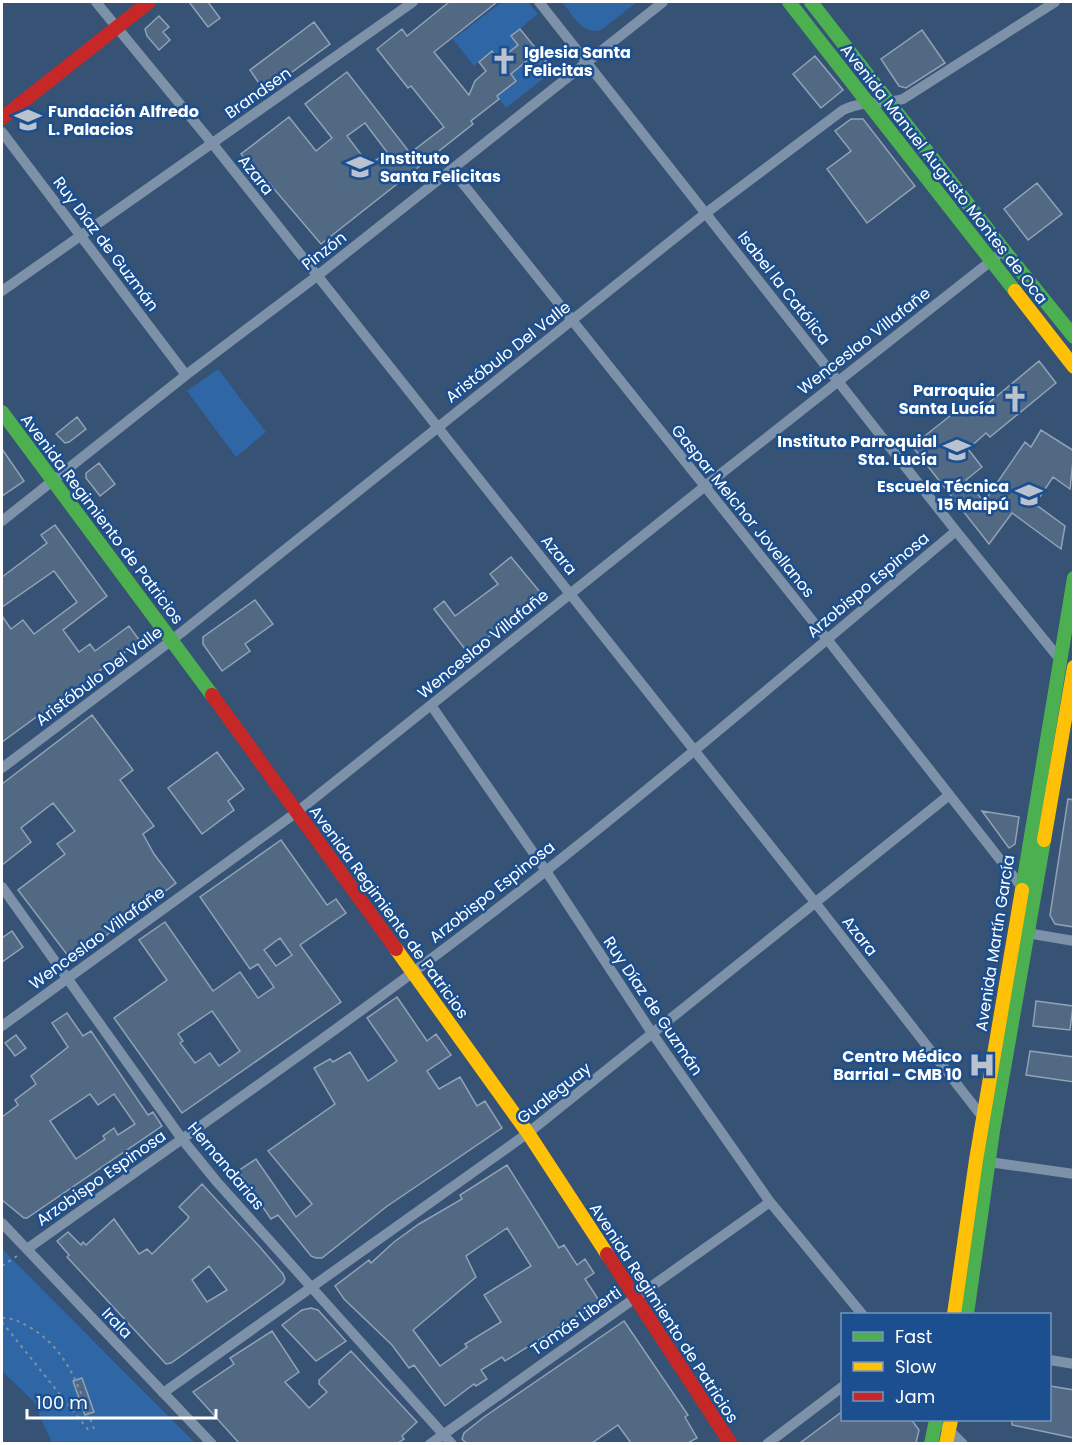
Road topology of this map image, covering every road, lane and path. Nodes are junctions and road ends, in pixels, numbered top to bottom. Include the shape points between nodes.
1 (96, 2) edge
2 (149, 2) edge
3 (413, 2) edge
4 (539, 2) edge
5 (663, 2) edge
6 (789, 2) edge
7 (811, 2) edge
8 (1055, 2) edge
9 (117, 27) junction
10 (587, 62) junction
11 (867, 102) junction
12 (891, 102) junction
13 (2, 118) edge
14 (2, 132) edge
15 (212, 143) junction
16 (452, 170) junction
17 (706, 213) junction
18 (80, 236) junction
19 (1004, 252) junction
20 (990, 261) junction
21 (316, 276) junction
22 (2, 291) edge
23 (573, 321) junction
24 (1074, 337) edge
25 (1074, 367) edge
26 (186, 375) junction
27 (839, 380) junction
28 (2, 412) edge
29 (437, 427) junction
30 (52, 481) junction
31 (704, 487) junction
32 (2, 521) edge
33 (956, 531) junction
34 (1074, 578) edge
35 (570, 594) junction
36 (827, 639) junction
37 (172, 640) junction
38 (1060, 660) junction
39 (1073, 673) edge
40 (430, 705) junction
41 (694, 751) junction
42 (2, 768) edge
43 (948, 796) junction
44 (297, 812) junction
45 (546, 871) junction
46 (2, 887) edge
47 (1021, 888) junction
48 (1033, 899) junction
49 (814, 901) junction
50 (1020, 932) junction
51 (1074, 941) edge
52 (412, 972) junction
53 (67, 978) junction
54 (2, 1026) edge
55 (652, 1034) junction
56 (983, 1118) junction
57 (993, 1131) junction
58 (528, 1133) junction
59 (182, 1139) junction
60 (983, 1161) junction
61 (1074, 1174) edge
62 (770, 1202) junction
63 (2, 1223) edge
64 (27, 1250) junction
65 (2, 1266) edge
66 (311, 1287) junction
67 (634, 1298) junction
68 (861, 1313) edge
69 (954, 1313) edge
70 (967, 1313) edge
71 (2, 1320) edge
72 (1051, 1360) edge
73 (1074, 1364) edge
74 (841, 1388) edge
75 (164, 1394) junction
76 (936, 1421) edge
77 (94, 1429) dead end
78 (949, 1431) edge
79 (90, 1432) dead end
80 (443, 1434) junction
81 (212, 1443) edge
82 (430, 1443) edge
83 (452, 1443) edge
84 (731, 1443) edge
85 (767, 1443) edge
86 (932, 1443) edge
87 (963, 1443) edge

1 - 9 street, Azara
2 - 9 main road
3 - 15 street, Brandsen
4 - 10 street, Isabel la Católica
5 - 10 street, Pinzón
6 - 11 main road, Avenida Manuel Augusto Montes de Oca
7 - 12 main road, Avenida Manuel Augusto Montes de Oca
8 - 12 street, Aristóbulo Del Valle via 915,93
9 - 13 main road
9 - 15 street, Azara
10 - 16 street, Pinzón
10 - 17 street, Isabel la Católica
11 - 12 street, Aristóbulo Del Valle
11 - 17 street, Aristóbulo Del Valle via 843,110
11 - 20 main road, Avenida Manuel Augusto Montes de Oca
12 - 19 main road, Avenida Manuel Augusto Montes de Oca
14 - 18 street, Ruy Díaz de Guzmán
15 - 18 street, Brandsen
15 - 21 street, Azara
16 - 21 street, Pinzón
16 - 23 street, Gaspar Melchor Jovellanos
17 - 23 street, Aristóbulo Del Valle
17 - 27 street, Isabel la Católica
18 - 22 street, Brandsen
18 - 26 street, Ruy Díaz de Guzmán
19 - 20 street, Wenceslao Villafañe
19 - 24 main road, Avenida Manuel Augusto Montes de Oca
20 - 25 main road, Avenida Manuel Augusto Montes de Oca
20 - 27 street, Wenceslao Villafañe
21 - 26 street, Pinzón
21 - 29 street, Azara
23 - 29 street, Aristóbulo Del Valle
23 - 31 street, Gaspar Melchor Jovellanos
26 - 30 street, Pinzón
27 - 31 street, Wenceslao Villafañe
27 - 33 street, Isabel la Católica
28 - 30 main road, Avenida Regimiento de Patricios
29 - 35 street, Azara
29 - 37 street, Aristóbulo Del Valle
30 - 32 street, Pinzón
30 - 37 main road, Avenida Regimiento de Patricios
31 - 35 street, Wenceslao Villafañe
31 - 36 street, Gaspar Melchor Jovellanos
33 - 36 street, Arzobispo Espinosa
33 - 38 street, Isabel la Católica
34 - 38 main road, Avenida Martín García
35 - 40 street, Wenceslao Villafañe
35 - 41 street, Azara
36 - 41 street, Arzobispo Espinosa
36 - 43 street, Gaspar Melchor Jovellanos
37 - 42 street, Aristóbulo Del Valle
37 - 44 main road, Avenida Regimiento de Patricios
38 - 39 street, Isabel la Católica
38 - 47 main road, Avenida Martín García
39 - 48 main road, Avenida Martín García
40 - 44 street, Wenceslao Villafañe
40 - 45 street, Ruy Díaz de Guzmán
41 - 45 street, Arzobispo Espinosa
41 - 49 street, Azara
43 - 47 street, Gaspar Melchor Jovellanos
43 - 49 street, Gualeguay
44 - 52 main road, Avenida Regimiento de Patricios
44 - 53 street, Wenceslao Villafañe
45 - 52 street, Arzobispo Espinosa
45 - 55 street, Ruy Díaz de Guzmán
46 - 53 street, Hernandarias
47 - 48 street, Gaspar Melchor Jovellanos
47 - 50 main road, Avenida Martín García
48 - 50 main road, Avenida Martín García
49 - 55 street, Gualeguay
49 - 56 street, Azara
50 - 51 street
50 - 56 main road, Avenida Martín García
50 - 57 main road, Avenida Martín García
52 - 58 main road, Avenida Regimiento de Patricios
52 - 59 street, Arzobispo Espinosa
53 - 54 street, Wenceslao Villafañe
53 - 59 street, Hernandarias
55 - 58 street, Gualeguay
55 - 62 street, Ruy Díaz de Guzmán
56 - 57 street, Azara
56 - 60 main road, Avenida Martín García
57 - 60 main road, Avenida Martín García
58 - 66 street, Gualeguay
58 - 67 main road, Avenida Regimiento de Patricios
59 - 64 street, Arzobispo Espinosa
59 - 66 street, Hernandarias
60 - 61 street
60 - 69 main road, Avenida Martín García
60 - 70 main road, Avenida Martín García
62 - 67 street, Tomás Liberti
62 - 68 street, Ruy Díaz de Guzmán
63 - 64 street, Irala
64 - 65 path
64 - 75 street, Irala
66 - 75 street, Gualeguay
66 - 80 street, Hernandarias
67 - 80 street, Tomás Liberti
67 - 84 main road, Avenida Regimiento de Patricios
71 - 77 path via 14,1318 45,1336 67,1362
71 - 79 path
72 - 73 street
74 - 85 street
75 - 81 street, Irala
76 - 86 main road
78 - 87 street
80 - 82 street, Tomás Liberti
80 - 83 street, Hernandarias

